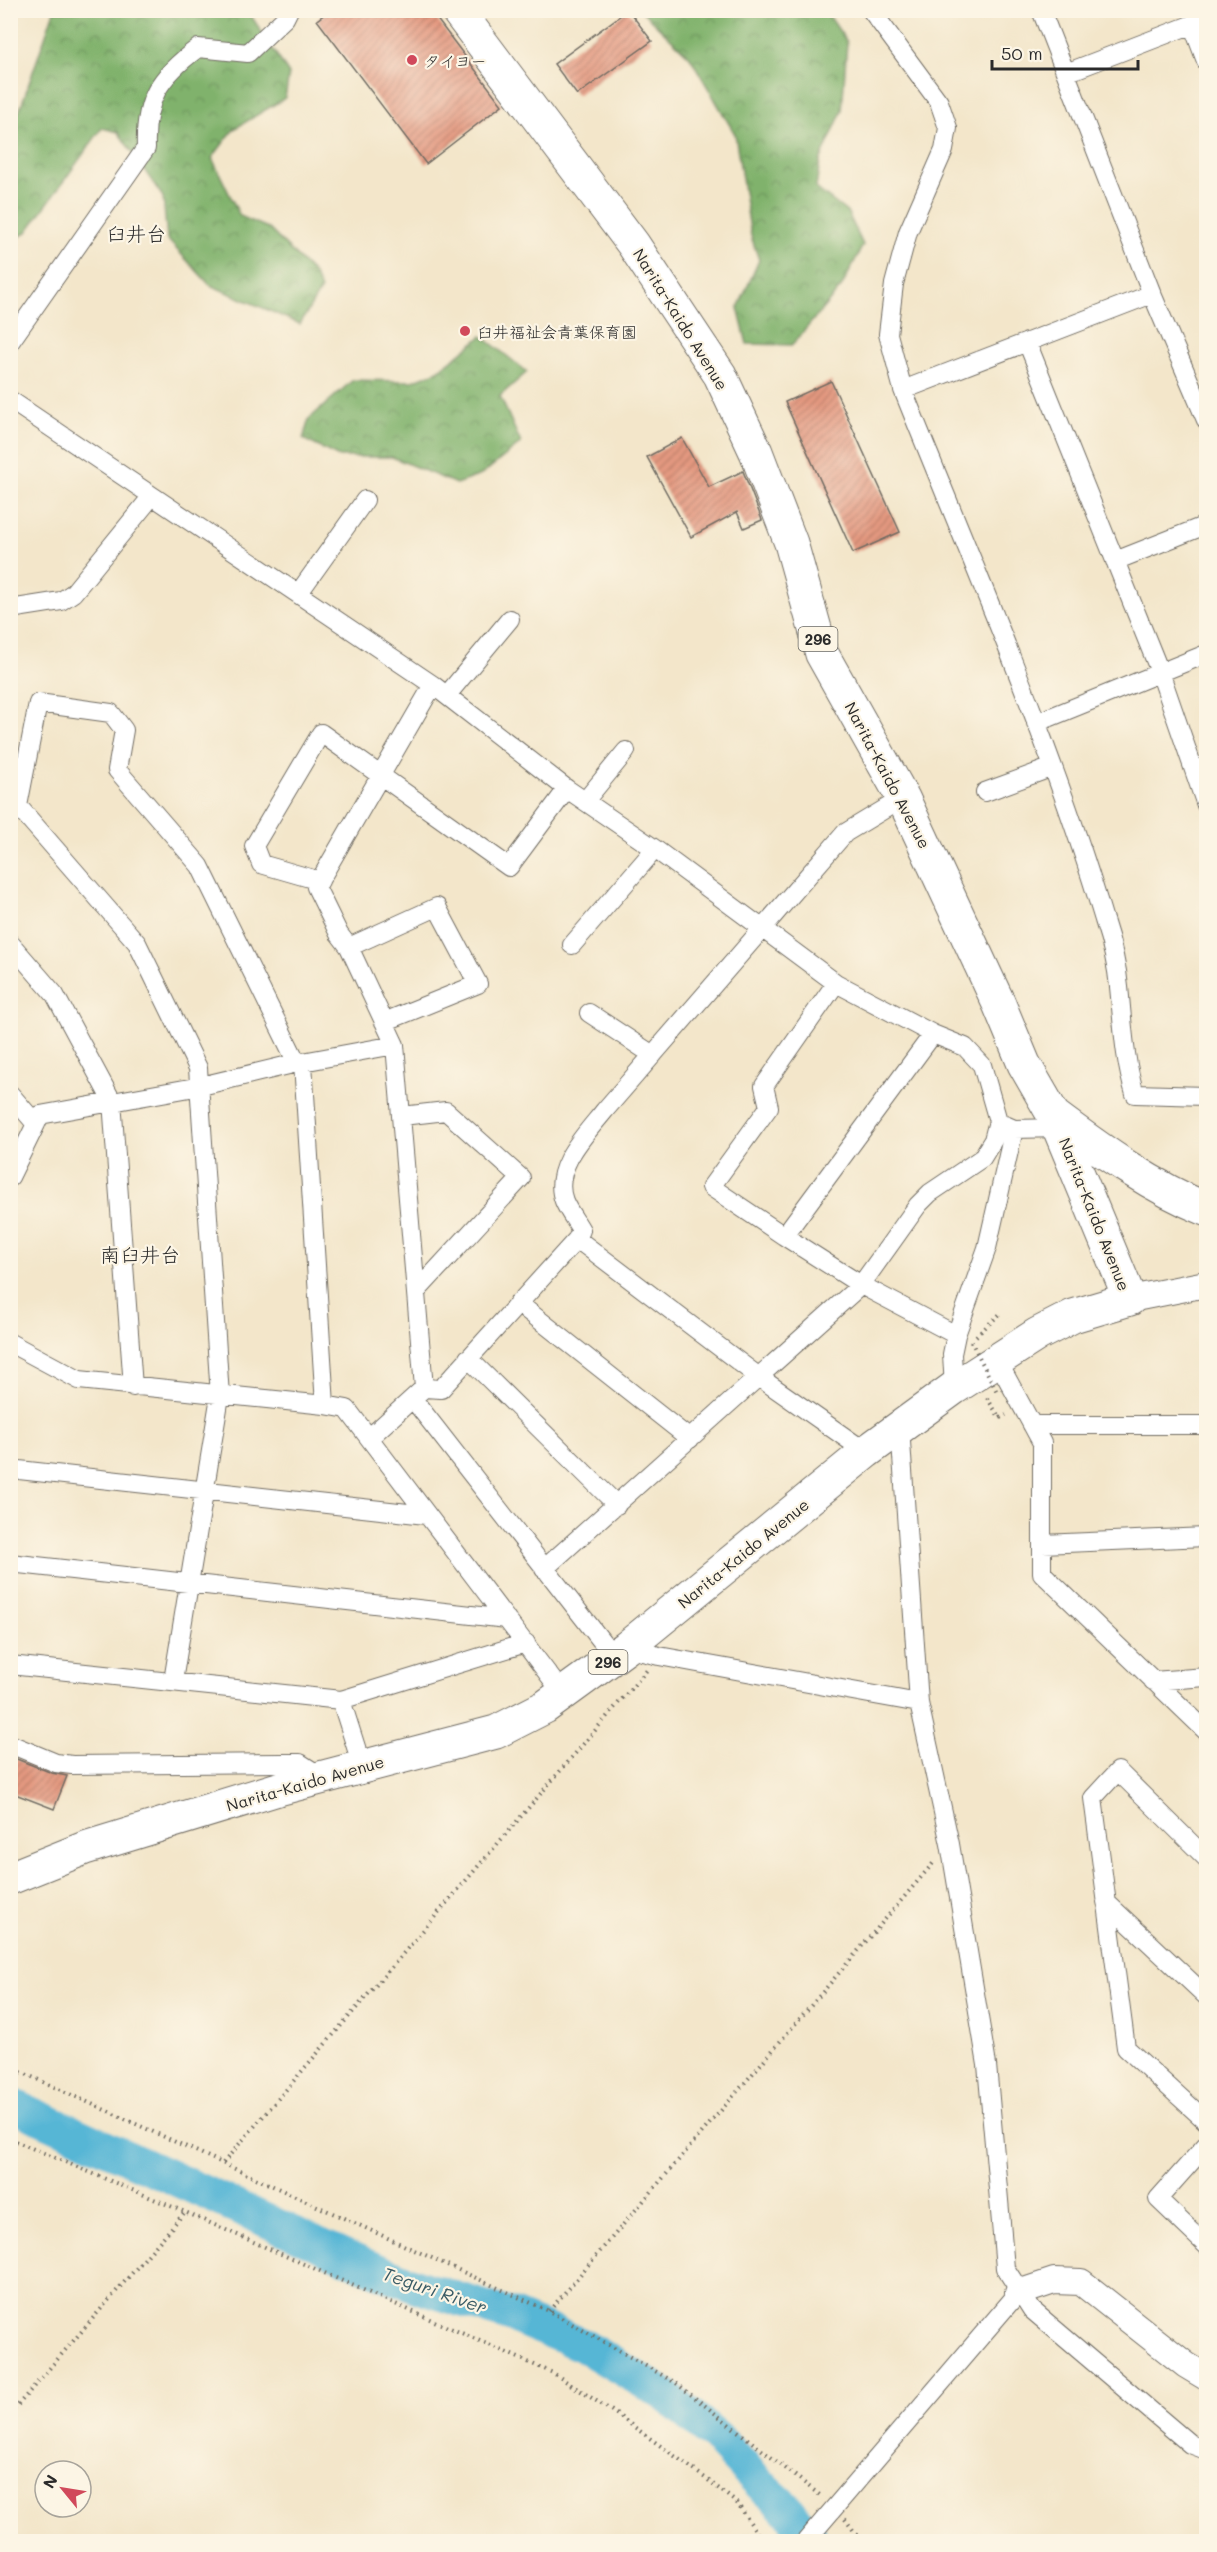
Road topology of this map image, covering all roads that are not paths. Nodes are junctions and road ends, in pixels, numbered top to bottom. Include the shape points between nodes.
1 (289, 10) edge
2 (457, 10) edge
3 (871, 10) edge
4 (1041, 10) edge
5 (1199, 21) edge
6 (1206, 61) edge
7 (1066, 73) junction
8 (1152, 294) junction
9 (10, 342) edge
10 (1028, 342) junction
11 (903, 390) junction
12 (10, 400) edge
13 (1206, 416) edge
14 (152, 496) junction
15 (365, 500) dead end
16 (1206, 525) edge
17 (1115, 561) junction
18 (298, 594) junction
19 (10, 609) edge
20 (510, 619) dead end
21 (1206, 654) edge
22 (1160, 672) junction
23 (440, 690) junction
24 (1036, 723) junction
25 (626, 751) dead end
26 (1053, 767) junction
27 (382, 776) junction
28 (567, 789) junction
29 (985, 792) dead end
30 (903, 798) junction
31 (585, 801) junction
32 (1206, 805) edge
33 (14, 807) edge
34 (655, 849) junction
35 (320, 881) junction
36 (762, 930) junction
37 (10, 943) edge
38 (572, 945) dead end
39 (349, 947) junction
40 (836, 983) junction
41 (589, 1013) dead end
42 (384, 1022) junction
43 (933, 1034) junction
44 (395, 1045) junction
45 (653, 1055) junction
46 (300, 1063) junction
47 (201, 1086) junction
48 (10, 1094) edge
49 (1206, 1096) edge
50 (112, 1101) junction
51 (402, 1116) junction
52 (1057, 1122) junction
53 (36, 1124) junction
54 (1006, 1125) junction
55 (10, 1177) edge
56 (1206, 1209) edge
57 (784, 1236) junction
58 (577, 1239) junction
59 (1206, 1284) edge
60 (861, 1285) junction
61 (417, 1291) junction
62 (1206, 1294) edge
63 (1130, 1299) junction
64 (518, 1303) junction
65 (964, 1338) junction
66 (10, 1343) edge
67 (468, 1358) junction
68 (997, 1376) junction
69 (759, 1377) junction
70 (133, 1387) junction
71 (954, 1388) junction
72 (419, 1394) junction
73 (220, 1396) junction
74 (325, 1405) junction
75 (1032, 1425) junction
76 (1206, 1425) edge
77 (900, 1427) junction
78 (369, 1438) junction
79 (690, 1439) junction
80 (866, 1452) junction
81 (10, 1469) edge
82 (204, 1491) junction
83 (617, 1505) junction
84 (426, 1515) junction
85 (1206, 1537) edge
86 (1042, 1544) junction
87 (10, 1563) edge
88 (544, 1569) junction
89 (189, 1583) junction
90 (507, 1618) junction
91 (526, 1643) junction
92 (620, 1653) junction
93 (10, 1665) edge
94 (1206, 1677) edge
95 (173, 1681) junction
96 (1153, 1681) junction
97 (564, 1695) junction
98 (341, 1700) junction
99 (920, 1703) junction
100 (1206, 1731) edge
101 (10, 1744) edge
102 (362, 1766) junction
103 (322, 1776) junction
104 (1206, 1858) edge
105 (10, 1878) edge
106 (1106, 1902) junction
107 (1203, 1985) edge
108 (1206, 2121) edge
109 (1206, 2145) edge
110 (1206, 2245) edge
111 (1018, 2293) junction
112 (1206, 2376) edge
113 (1206, 2450) edge
114 (805, 2541) edge

1 - 9 street via 248,53 198,48 174,66 150,101 145,123 146,148
2 - 30 highway, Narita-Kaido Avenue / 296 via 633,244 720,375 756,452 791,543 822,654
3 - 11 street via 939,102 948,128 944,150 908,232 894,284 888,334
4 - 7 street
5 - 6 street
5 - 7 street
7 - 8 street
8 - 10 street
8 - 13 street
10 - 11 street
10 - 17 street
11 - 24 street
12 - 14 street
14 - 18 street
14 - 19 street via 73,593 61,601
15 - 18 street
16 - 17 street
17 - 22 street
18 - 23 street
20 - 23 street
21 - 22 street
22 - 24 street
22 - 32 street
23 - 27 street
23 - 28 street
24 - 26 street
25 - 31 street
26 - 29 street
26 - 49 street via 1105,923 1119,984 1128,1071 1135,1094
27 - 28 street via 509,867
27 - 35 street
27 - 35 street via 321,733 254,846 261,864
28 - 31 street
30 - 36 street via 845,833
30 - 52 highway, Narita-Kaido Avenue / 296 via 1024,1064
31 - 34 street
33 - 46 street via 38,703 111,713 124,730 117,770 200,866
33 - 47 street via 137,943 198,1068
34 - 36 street
34 - 38 street
35 - 39 street via 316,886
36 - 40 street
36 - 45 street
37 - 50 street via 55,995
39 - 42 street
39 - 42 street via 437,907 478,984
40 - 43 street
40 - 57 street via 764,1086 769,1107 711,1187
41 - 45 street
42 - 44 street
43 - 54 street via 965,1047 982,1065
43 - 57 street
44 - 46 street
44 - 51 street
45 - 58 street via 572,1152 561,1185 564,1201 581,1230
46 - 47 street
46 - 74 street
47 - 50 street
47 - 73 street
48 - 53 street
50 - 53 street via 40,1115
50 - 70 street
51 - 61 street
51 - 61 street via 446,1111 520,1178
52 - 54 street
52 - 56 highway via 1157,1186
52 - 63 highway, Narita-Kaido Avenue / 296
53 - 55 street
54 - 60 street via 982,1158 918,1205
54 - 65 street via 987,1248
57 - 60 street
58 - 64 street
58 - 69 street
59 - 63 street
60 - 65 street
60 - 69 street
61 - 72 street
62 - 63 street
63 - 68 highway, Narita-Kaido Avenue / 296 via 1073,1316 1038,1334
64 - 67 street
64 - 79 street
65 - 71 street via 951,1354
66 - 70 street via 79,1380
67 - 72 street via 441,1389
67 - 83 street
68 - 71 highway, Narita-Kaido Avenue / 296
68 - 75 street
69 - 79 street
69 - 80 street
70 - 73 street
71 - 77 highway, Narita-Kaido Avenue / 296
72 - 78 street
72 - 88 street
73 - 74 street
73 - 82 street
74 - 78 street via 347,1409
75 - 76 street
75 - 86 street via 1042,1443
77 - 80 highway, Narita-Kaido Avenue / 296
77 - 99 street
78 - 84 street
79 - 83 street
80 - 92 highway, Narita-Kaido Avenue / 296
81 - 82 street
82 - 84 street
82 - 89 street
83 - 88 street
84 - 90 street
85 - 86 street
86 - 96 street via 1042,1573
87 - 89 street
88 - 92 street
89 - 90 street
89 - 95 street
90 - 91 street
91 - 97 street
91 - 98 street
92 - 97 highway, Narita-Kaido Avenue / 296
92 - 99 street via 659,1656
93 - 95 street
94 - 96 street
95 - 98 street
96 - 100 street
97 - 102 highway, Narita-Kaido Avenue / 296 via 496,1732
98 - 102 street
99 - 111 street via 950,1844 987,2065 1005,2268
101 - 103 street via 56,1763 72,1765 300,1763
102 - 103 highway, Narita-Kaido Avenue / 296
103 - 105 highway, Narita-Kaido Avenue / 296 via 85,1848
104 - 106 street via 1118,1771 1093,1798
106 - 107 street
106 - 108 street via 1126,2048
109 - 110 street via 1158,2199
111 - 112 street via 1054,2281 1082,2282 1186,2365
111 - 113 street via 1032,2310 1190,2444
111 - 114 street

